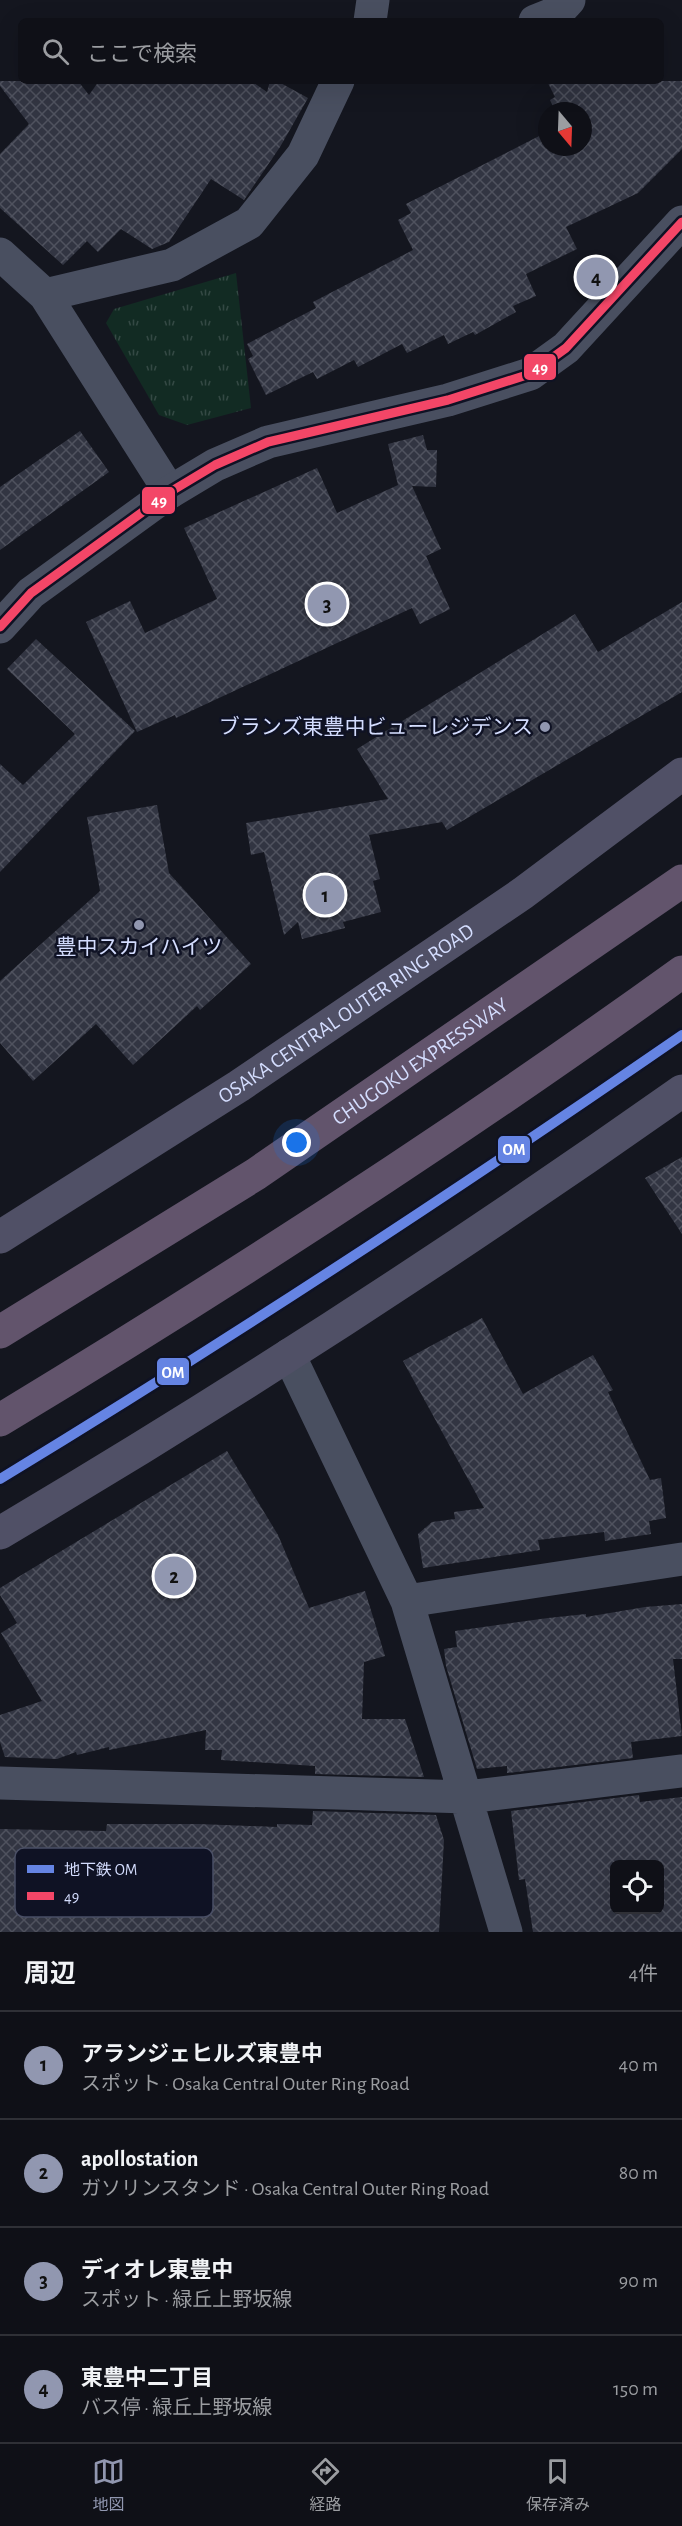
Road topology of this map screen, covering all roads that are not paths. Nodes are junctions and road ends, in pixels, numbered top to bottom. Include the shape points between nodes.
1 (373, 0) edge
2 (569, 0) edge
3 (370, 18) edge
4 (543, 18) edge
5 (337, 84) edge
6 (682, 222) edge
7 (0, 254) edge
8 (45, 295) junction
9 (170, 492) junction
10 (0, 627) edge
11 (682, 774) edge
12 (682, 881) edge
13 (682, 972) edge
14 (682, 1091) edge
15 (0, 1237) edge
16 (0, 1332) edge
17 (289, 1355) junction
18 (0, 1420) edge
19 (0, 1533) edge
20 (682, 1559) edge
21 (407, 1601) junction
22 (682, 1771) edge
23 (0, 1783) edge
24 (467, 1797) junction
25 (506, 1932) edge

1 - 3 street
2 - 4 street via 558,12
5 - 8 street via 303,155 249,224 172,265
6 - 9 street via 566,348 530,374 448,399 268,442 215,465
7 - 8 street
8 - 9 street
9 - 10 street via 31,593
11 - 15 main road, OSAKA CENTRAL OUTER RING ROAD via 523,893 288,1053
12 - 16 highway, CHUGOKU EXPRESSWAY via 256,1174
13 - 18 highway via 478,1116 210,1290
14 - 17 main road
17 - 19 main road
17 - 21 street
20 - 21 street
21 - 24 street
22 - 24 street
23 - 24 street
24 - 25 street

